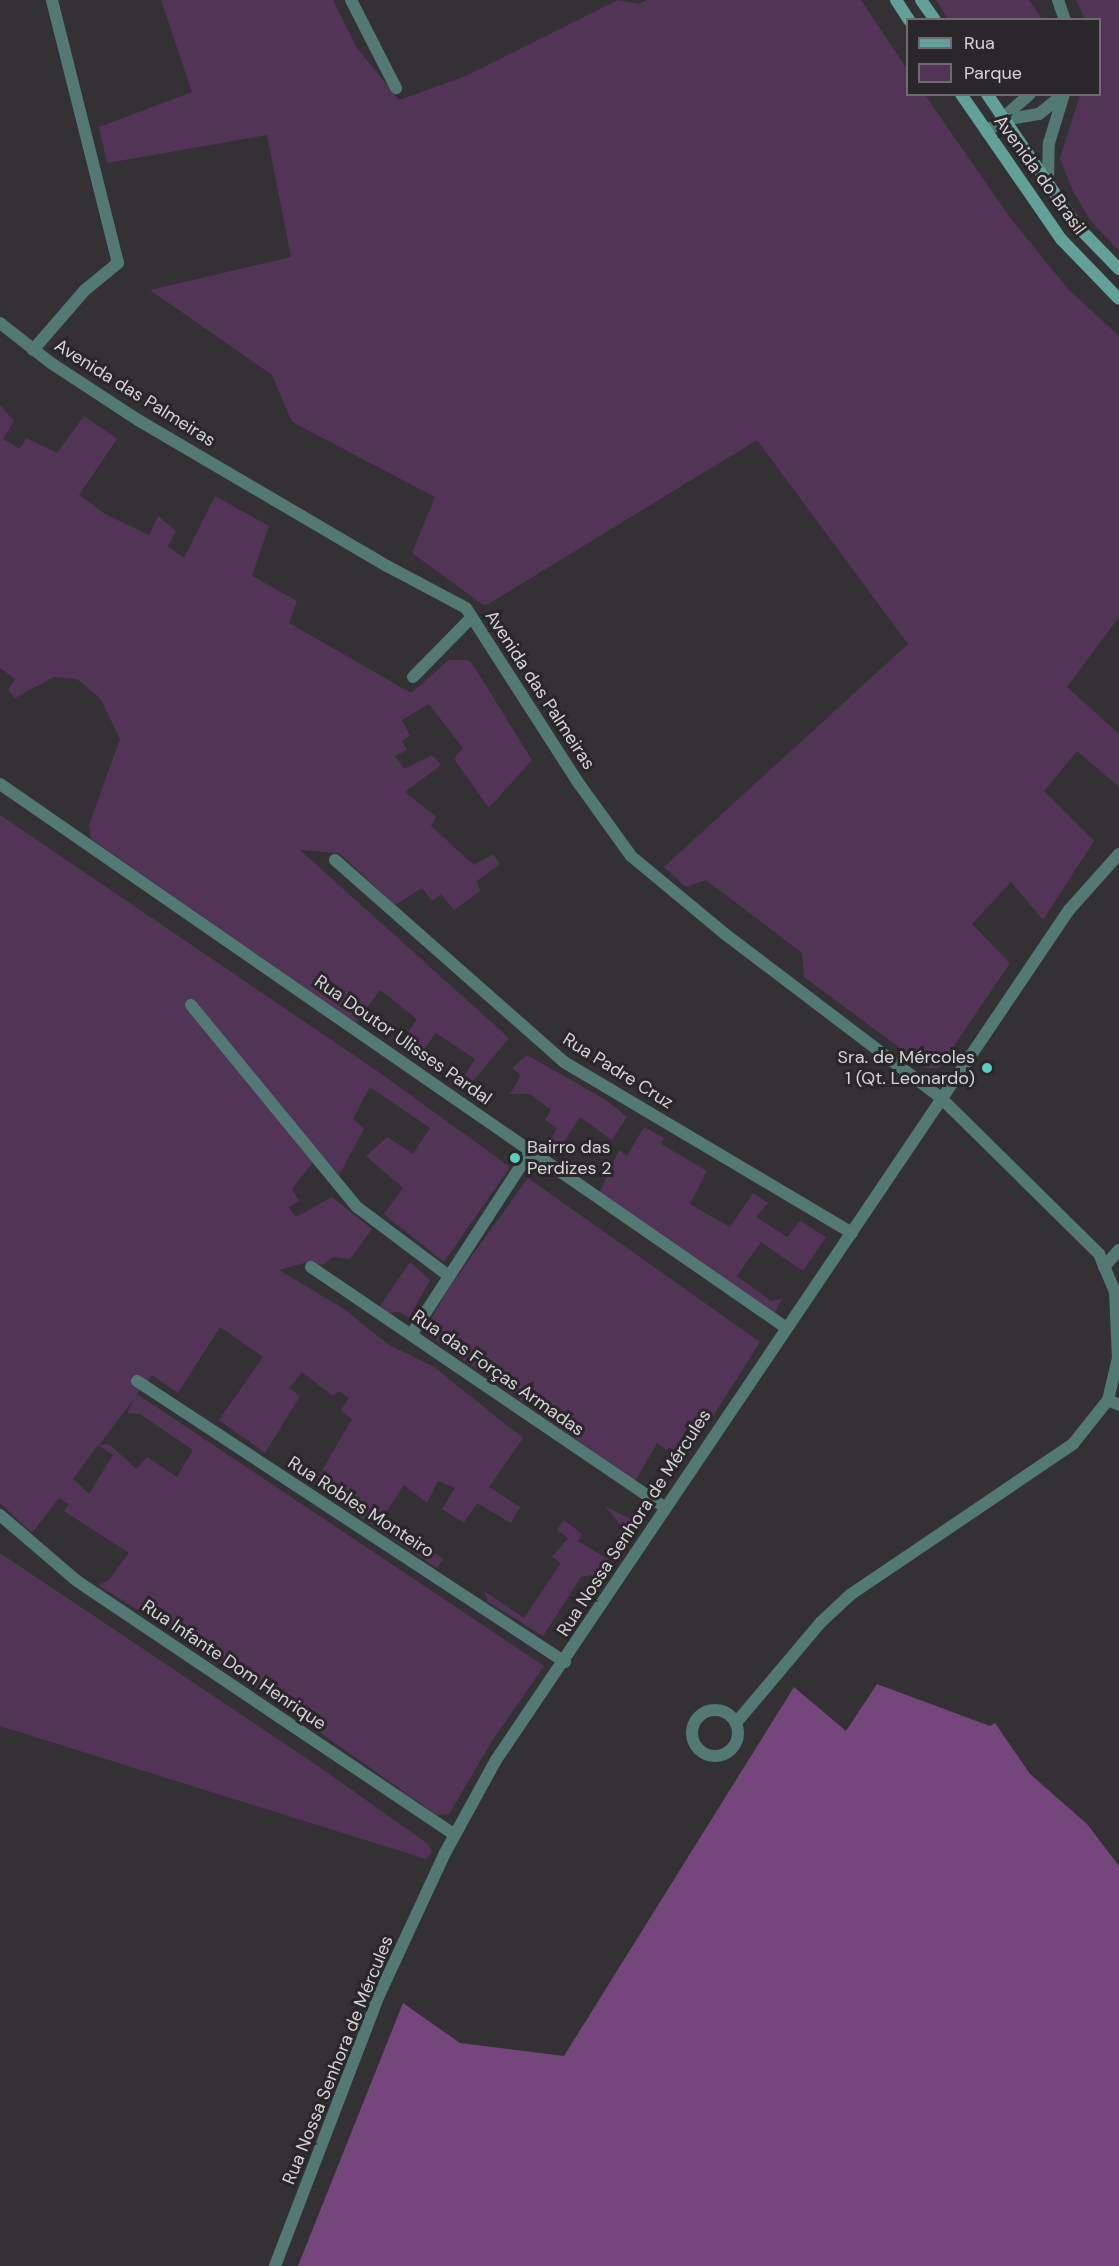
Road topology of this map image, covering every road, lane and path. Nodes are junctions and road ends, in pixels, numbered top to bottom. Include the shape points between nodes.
1 (52, 0) edge
2 (351, 0) edge
3 (896, 0) edge
4 (921, 0) edge
5 (1058, 0) edge
6 (908, 18) edge
7 (934, 18) edge
8 (1064, 18) edge
9 (396, 88) dead end
10 (962, 96) edge
11 (988, 96) edge
12 (1028, 96) edge
13 (1062, 96) edge
14 (1063, 96) edge
15 (1004, 120) junction
16 (987, 132) junction
17 (1047, 182) junction
18 (1119, 269) edge
19 (1119, 299) edge
20 (0, 323) edge
21 (33, 350) junction
22 (472, 617) junction
23 (413, 677) dead end
24 (0, 784) edge
25 (1119, 854) edge
26 (335, 860) dead end
27 (191, 1005) dead end
28 (942, 1099) junction
29 (531, 1150) junction
30 (852, 1233) junction
31 (1119, 1250) edge
32 (311, 1267) dead end
33 (1104, 1267) junction
34 (449, 1276) junction
35 (786, 1327) junction
36 (411, 1335) junction
37 (137, 1381) dead end
38 (1114, 1402) edge
39 (666, 1508) junction
40 (0, 1515) edge
41 (565, 1662) junction
42 (736, 1724) dead end
43 (455, 1835) junction
44 (275, 2266) edge

1 - 21 street via 118,262 86,290
2 - 9 street
3 - 6 main road
4 - 7 main road
5 - 8 street
10 - 16 main road, Avenida do Brasil
11 - 15 main road, Avenida do Brasil
12 - 15 street
13 - 15 street via 1039,114
14 - 17 street via 1049,143
15 - 16 street
15 - 17 main road, Avenida do Brasil
16 - 19 main road, Avenida do Brasil via 1061,239
17 - 18 main road, Avenida do Brasil via 1077,226
20 - 21 street, Avenida das Palmeiras
21 - 22 street, Avenida das Palmeiras via 138,420 466,608
22 - 23 street
22 - 28 street, Avenida das Palmeiras via 630,856 725,934
24 - 29 street, Rua Doutor Ulisses Pardal
25 - 28 street, Rua Nossa Senhora de Mércules via 1069,910
26 - 30 street, Rua Padre Cruz via 564,1062
27 - 34 street via 357,1207
28 - 30 street, Rua Nossa Senhora de Mércules
28 - 33 street, Avenida das Palmeiras via 1099,1254
29 - 34 street
29 - 35 street, Rua Doutor Ulisses Pardal
30 - 35 street, Rua Nossa Senhora de Mércules
31 - 33 street
32 - 36 street, Rua das Forças Armadas
33 - 38 street, Avenida das Palmeiras via 1115,1292 1118,1358
34 - 36 street
35 - 39 street, Rua Nossa Senhora de Mércules
36 - 39 street, Rua das Forças Armadas
37 - 41 street, Rua Robles Monteiro
38 - 42 street via 1073,1444 850,1595 821,1622
39 - 41 street, Rua Nossa Senhora de Mércules
40 - 43 street, Rua Infante Dom Henrique via 77,1581
41 - 43 street, Rua Nossa Senhora de Mércules via 496,1760
43 - 44 street, Rua Nossa Senhora de Mércules via 380,1993

